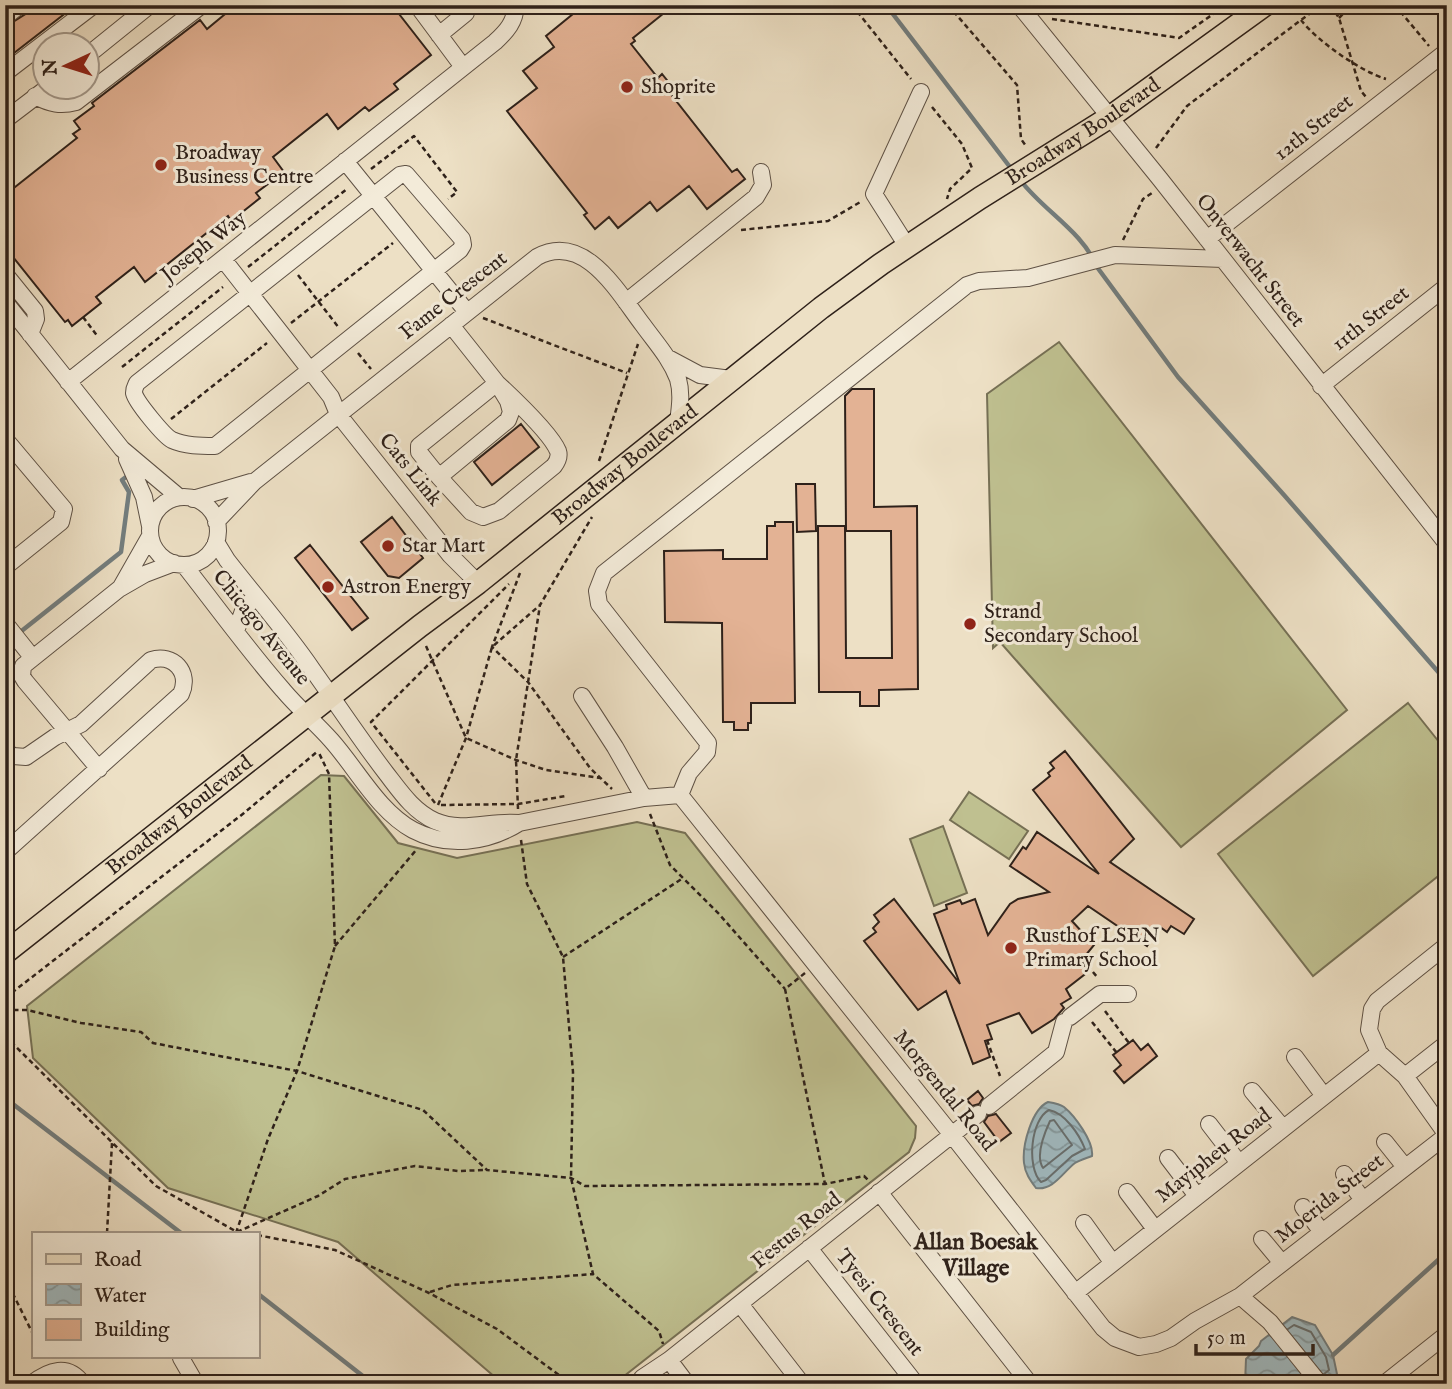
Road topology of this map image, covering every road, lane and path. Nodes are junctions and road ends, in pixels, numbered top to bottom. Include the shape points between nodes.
1 (20, 5) edge
2 (93, 5) edge
3 (150, 5) edge
4 (202, 5) edge
5 (417, 5) edge
6 (467, 5) edge
7 (516, 5) edge
8 (948, 5) edge
9 (1019, 5) edge
10 (1226, 5) edge
11 (1265, 5) edge
12 (1321, 5) edge
13 (1331, 5) edge
14 (1352, 5) edge
15 (1395, 5) edge
16 (5, 17) edge
17 (1339, 18) junction
18 (1301, 20) junction
19 (1034, 25) junction
20 (439, 35) junction
21 (102, 44) edge
22 (1443, 54) edge
23 (1353, 62) junction
24 (463, 67) junction
25 (5, 73) edge
26 (102, 82) edge
27 (1407, 82) junction
28 (920, 92) dead end
29 (32, 99) edge
30 (46, 102) edge
31 (76, 102) edge
32 (1374, 108) junction
33 (1110, 117) junction
34 (5, 120) edge
35 (1156, 147) dead end
36 (345, 161) junction
37 (1038, 163) junction
38 (761, 172) dead end
39 (1164, 185) junction
40 (874, 194) junction
41 (374, 195) junction
42 (261, 228) junction
43 (710, 234) junction
44 (1207, 239) junction
45 (907, 246) junction
46 (1115, 255) junction
47 (223, 259) junction
48 (1223, 259) junction
49 (288, 263) junction
50 (434, 271) junction
51 (5, 274) edge
52 (1447, 286) edge
53 (250, 293) junction
54 (5, 302) edge
55 (626, 302) junction
56 (467, 312) junction
57 (451, 325) junction
58 (644, 327) junction
59 (30, 334) junction
60 (348, 340) junction
61 (670, 359) junction
62 (311, 370) junction
63 (627, 373) junction
64 (732, 379) junction
65 (380, 381) junction
66 (68, 382) junction
67 (497, 383) junction
68 (1321, 386) junction
69 (338, 414) junction
70 (678, 422) junction
71 (5, 439) edge
72 (122, 449) junction
73 (439, 477) junction
74 (254, 482) junction
75 (588, 495) junction
76 (186, 498) junction
77 (216, 522) junction
78 (1441, 525) edge
79 (150, 531) junction
80 (216, 542) junction
81 (1447, 544) edge
82 (179, 564) junction
83 (514, 565) junction
84 (5, 567) edge
85 (478, 583) junction
86 (120, 589) junction
87 (255, 596) junction
88 (540, 606) junction
89 (420, 626) junction
90 (236, 631) junction
91 (18, 639) edge
92 (492, 647) junction
93 (431, 662) junction
94 (528, 682) junction
95 (330, 696) junction
96 (582, 696) dead end
97 (306, 716) junction
98 (67, 731) junction
99 (330, 738) junction
100 (466, 738) junction
101 (5, 751) edge
102 (318, 751) junction
103 (516, 760) junction
104 (99, 769) junction
105 (600, 778) junction
106 (635, 781) junction
107 (571, 795) dead end
108 (680, 795) junction
109 (644, 797) junction
110 (518, 804) junction
111 (437, 814) junction
112 (519, 823) junction
113 (431, 838) junction
114 (5, 852) edge
115 (683, 878) junction
116 (1447, 945) edge
117 (335, 946) junction
118 (5, 953) edge
119 (563, 957) junction
120 (1082, 959) dead end
121 (815, 964) junction
122 (785, 989) junction
123 (1120, 993) joint
124 (5, 998) edge
125 (5, 1010) edge
126 (1105, 1011) dead end
127 (1092, 1022) dead end
128 (5, 1036) edge
129 (987, 1040) dead end
130 (1447, 1042) edge
131 (1129, 1043) dead end
132 (1117, 1053) dead end
133 (1379, 1053) junction
134 (1295, 1057) dead end
135 (297, 1071) junction
136 (1405, 1076) junction
137 (1252, 1091) dead end
138 (1006, 1093) junction
139 (1324, 1096) junction
140 (1209, 1124) dead end
141 (1283, 1128) junction
142 (952, 1135) junction
143 (1447, 1135) edge
144 (1385, 1142) dead end
145 (112, 1143) junction
146 (1168, 1158) dead end
147 (1239, 1163) junction
148 (1405, 1167) junction
149 (487, 1170) junction
150 (1345, 1174) dead end
151 (571, 1178) junction
152 (825, 1184) junction
153 (879, 1192) junction
154 (1127, 1192) dead end
155 (1197, 1196) junction
156 (1363, 1200) junction
157 (1303, 1207) dead end
158 (1084, 1223) dead end
159 (1155, 1229) junction
160 (107, 1232) edge
161 (237, 1232) edge
162 (1322, 1232) junction
163 (259, 1236) edge
164 (1262, 1239) dead end
165 (809, 1248) junction
166 (1112, 1262) junction
167 (1282, 1263) junction
168 (593, 1274) junction
169 (5, 1279) edge
170 (429, 1293) junction
171 (1075, 1293) junction
172 (1240, 1296) junction
173 (740, 1304) junction
174 (32, 1332) edge
175 (1447, 1334) edge
176 (181, 1358) dead end
177 (668, 1360) junction
178 (642, 1378) dead end
179 (32, 1384) edge
180 (83, 1384) edge
181 (196, 1384) edge
182 (571, 1384) edge
183 (687, 1384) edge
184 (802, 1384) edge
185 (916, 1384) edge
186 (1030, 1384) edge
187 (1320, 1384) edge
188 (1384, 1384) edge

1 - 16 street
2 - 25 street
3 - 21 street
4 - 26 street
5 - 20 street
6 - 20 street via 466,13
7 - 24 street, Joseph Way via 508,29
8 - 37 path via 1017,86 1021,139
9 - 19 street, Onverwacht Street
10 - 19 path via 1180,38 1046,18
11 - 33 main road, Broadway Boulevard
12 - 18 path
13 - 17 path
14 - 17 path
15 - 22 path
17 - 23 path
18 - 23 path via 1311,33
18 - 35 path via 1186,106
19 - 33 street, Onverwacht Street
20 - 24 street
22 - 27 street, 12th Street
23 - 27 path via 1383,79
23 - 32 path via 1361,91
24 - 36 street, Joseph Way
27 - 32 street, 12th Street
28 - 40 street
29 - 34 street
30 - 31 street via 64,106
32 - 44 street, 12th Street
33 - 37 main road, Broadway Boulevard
33 - 39 street, Onverwacht Street
36 - 41 street
36 - 42 street, Joseph Way
37 - 45 main road, Broadway Boulevard
38 - 43 street via 759,194
39 - 44 street, Onverwacht Street
39 - 46 path via 1143,200
40 - 43 path via 828,221
40 - 45 street
41 - 49 street
41 - 50 street
41 - 50 street via 400,175 410,175 462,239 460,250
42 - 47 street, Joseph Way
42 - 49 path
43 - 55 street
44 - 48 street, Onverwacht Street
45 - 64 main road, Broadway Boulevard
46 - 48 street
46 - 108 street via 1028,278 967,285 604,573 597,591 599,604 708,743
47 - 53 street, Cats Link
47 - 66 street, Joseph Way
48 - 68 street, Onverwacht Street
49 - 53 street
49 - 60 path
50 - 56 street
50 - 60 street
51 - 59 street via 35,311
52 - 68 street, 11th Street
53 - 62 street, Cats Link
53 - 62 street via 137,383 135,395 159,428 174,441 215,446
54 - 59 street
55 - 56 street, Fame Crescent via 588,260 552,251 537,257
55 - 58 street, Fame Crescent
56 - 57 street, Fame Crescent
56 - 63 path
57 - 65 street, Fame Crescent
57 - 67 street
58 - 61 street, Fame Crescent
58 - 63 path
59 - 66 street
60 - 62 street
60 - 65 path
61 - 64 street, Fame Crescent via 700,375
61 - 70 street, Fame Crescent via 680,391
62 - 69 street, Cats Link
63 - 75 path
64 - 70 main road, Broadway Boulevard
65 - 69 street, Fame Crescent
66 - 72 street
67 - 73 street via 510,408 508,420
67 - 73 street via 421,444 419,452
67 - 73 street via 558,451 557,463 489,516 476,516
68 - 78 street, Onverwacht Street
69 - 74 street, Fame Crescent
69 - 85 street, Cats Link via 450,555
70 - 75 main road, Broadway Boulevard
71 - 84 street via 64,509 61,522
72 - 76 street
72 - 79 street via 144,497
74 - 76 street, Fame Crescent
74 - 77 street, Fame Crescent
75 - 83 main road, Broadway Boulevard
75 - 88 path via 595,512
76 - 77 street via 208,507
76 - 79 street via 163,504
77 - 80 street
78 - 81 street, Onverwacht Street
79 - 82 street via 160,555
79 - 86 street
80 - 82 street via 204,558
80 - 87 street, Chicago Avenue
82 - 86 street via 145,574
82 - 90 street, Chicago Avenue
83 - 85 main road, Broadway Boulevard
83 - 92 path
83 - 93 path
85 - 89 main road, Broadway Boulevard
86 - 91 street
87 - 90 street
87 - 95 street, Chicago Avenue
88 - 92 path
88 - 94 path
89 - 93 path
89 - 95 main road, Broadway Boulevard
90 - 97 street, Chicago Avenue
91 - 98 street via 22,676
92 - 94 path
92 - 100 path
93 - 100 path
93 - 111 path via 371,722
94 - 103 path
94 - 105 path
95 - 97 main road, Broadway Boulevard
95 - 111 street via 409,802
96 - 106 street
97 - 99 street
97 - 118 main road, Broadway Boulevard
98 - 101 street via 26,757
98 - 104 street
98 - 104 street via 81,724 151,660 166,652 177,664 185,681 181,694
99 - 102 path
99 - 113 street via 388,810 412,830
100 - 103 path
100 - 111 path
102 - 117 path via 329,774
102 - 124 path
103 - 105 path
103 - 110 path
104 - 114 street
105 - 106 path via 611,789
106 - 109 street
107 - 110 path
108 - 109 street
108 - 121 street, Morgendal Road
109 - 112 street
109 - 115 path via 670,864
110 - 111 path
110 - 112 path
111 - 112 street via 466,827
112 - 113 street via 504,832 466,841
112 - 119 path via 527,884
113 - 117 path via 411,854
115 - 119 path
115 - 122 path
116 - 133 street via 1377,1001 1369,1030
117 - 135 path
119 - 151 path via 573,1072
120 - 123 path
121 - 122 path
121 - 142 street, Morgendal Road
122 - 152 path
123 - 138 street, Festus Road via 1096,996 1067,1019 1056,1052
125 - 135 path via 27,1010 141,1032 153,1043
126 - 131 path
127 - 132 path
128 - 145 path
129 - 138 path
130 - 136 street
133 - 136 street
133 - 139 street, Mayipheu Road
134 - 139 street
135 - 149 path via 423,1110
135 - 161 path
136 - 143 street
137 - 141 street
138 - 142 street, Festus Road
139 - 141 street, Mayipheu Road
140 - 147 street
141 - 147 street, Mayipheu Road
142 - 153 street, Festus Road
142 - 171 street, Morgendal Road
143 - 148 street, Moerida Street
144 - 148 street
145 - 160 path
145 - 161 path via 156,1185
146 - 155 street
147 - 155 street, Mayipheu Road
148 - 156 street, Moerida Street
149 - 151 path
149 - 161 path via 415,1166 345,1179
150 - 156 street
151 - 152 path via 585,1186
151 - 168 path
152 - 153 path via 864,1176
153 - 165 street, Festus Road
153 - 186 street
154 - 159 street
155 - 159 street, Mayipheu Road
156 - 162 street, Moerida Street
157 - 162 street
158 - 166 street
159 - 166 street, Mayipheu Road
162 - 167 street, Moerida Street
163 - 170 path via 334,1250
164 - 167 street
165 - 173 street, Festus Road
165 - 185 street, Tyesi Crescent
166 - 171 street, Mayipheu Road
167 - 172 street, Moerida Street
168 - 170 path via 452,1285
168 - 177 path via 659,1331
169 - 174 path
170 - 182 path via 497,1329
171 - 172 street, Morgendal Road via 1103,1328 1139,1347 1171,1338
172 - 187 street via 1273,1326
173 - 177 street, Festus Road
173 - 184 street
175 - 188 street
176 - 181 street
177 - 178 street, Festus Road
177 - 183 street
179 - 180 street via 46,1373 61,1370 76,1375

